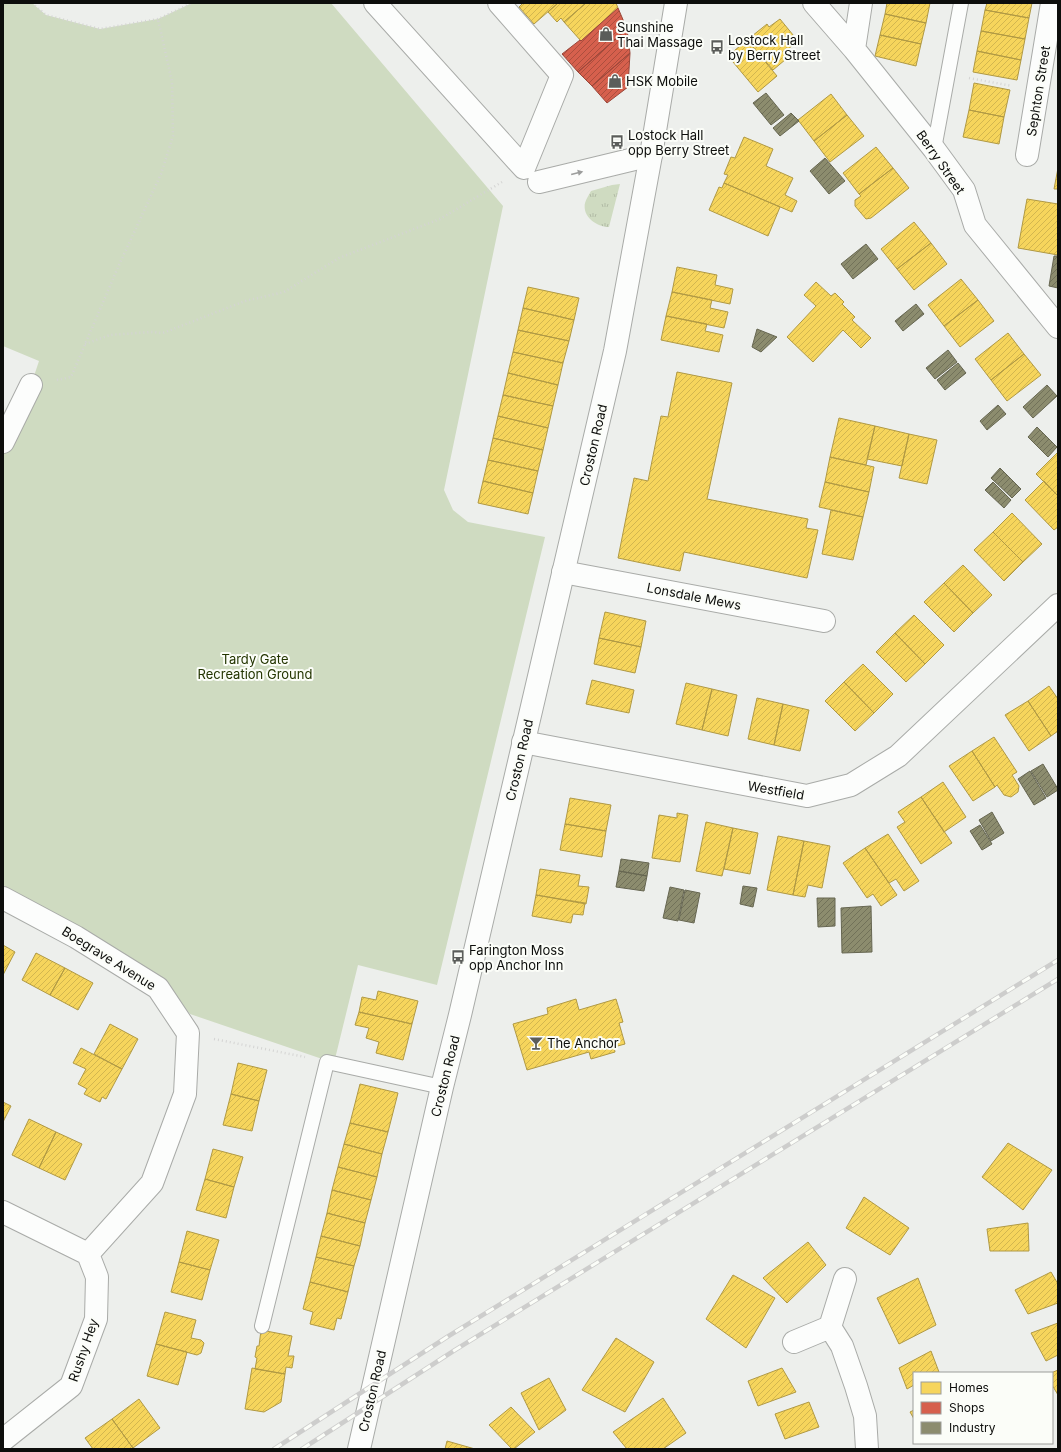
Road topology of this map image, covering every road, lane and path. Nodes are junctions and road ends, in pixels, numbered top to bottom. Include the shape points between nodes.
1 (32, 3) edge
2 (192, 3) edge
3 (375, 3) edge
4 (499, 3) edge
5 (676, 3) edge
6 (814, 3) edge
7 (861, 3) edge
8 (960, 3) edge
9 (1052, 3) edge
10 (158, 19) junction
11 (854, 49) junction
12 (947, 75) junction
13 (1038, 90) junction
14 (934, 149) junction
15 (651, 155) junction
16 (1027, 155) dead end
17 (532, 175) junction
18 (1058, 327) edge
19 (86, 344) junction
20 (31, 384) joint
21 (3, 442) edge
22 (563, 572) junction
23 (1058, 605) edge
24 (824, 621) dead end
25 (524, 742) junction
26 (3, 898) edge
27 (188, 1034) junction
28 (327, 1062) junction
29 (442, 1087) junction
30 (3, 1212) edge
31 (88, 1254) junction
32 (845, 1279) dead end
33 (262, 1326) dead end
34 (830, 1327) junction
35 (794, 1342) dead end
36 (3, 1440) edge
37 (359, 1449) edge
38 (867, 1449) edge

1 - 10 path via 46,14 100,28
2 - 10 path
3 - 17 street
4 - 17 street via 562,75
5 - 15 street, Croston Road
6 - 11 street, Berry Street
7 - 11 street
8 - 12 lane
9 - 13 street, Sephton Street
10 - 19 path via 172,82 173,136 161,174
11 - 14 street, Berry Street
12 - 13 path
12 - 14 lane
13 - 16 street, Sephton Street
14 - 18 street, Berry Street via 964,190 975,225
17 -> 15 street
15 - 22 street, Croston Road via 615,351
17 - 19 path via 440,219 339,258 284,292 245,301 163,333 110,336
19 - 20 path via 71,377
20 - 21 street
22 - 24 street, Lonsdale Mews
22 - 25 street, Croston Road
23 - 25 street, Westfield via 898,756 851,785 807,796
25 - 29 street, Croston Road
26 - 27 street, Boegrave Avenue via 76,936 158,988
27 - 28 path
27 - 31 street via 185,1094 152,1183
28 - 29 lane
28 - 33 lane
29 - 37 street, Croston Road
30 - 31 street
31 - 36 street, Rushy Hey via 97,1277 96,1319 71,1386
32 - 34 street
34 - 35 street
34 - 38 street via 842,1346 856,1386 865,1416

